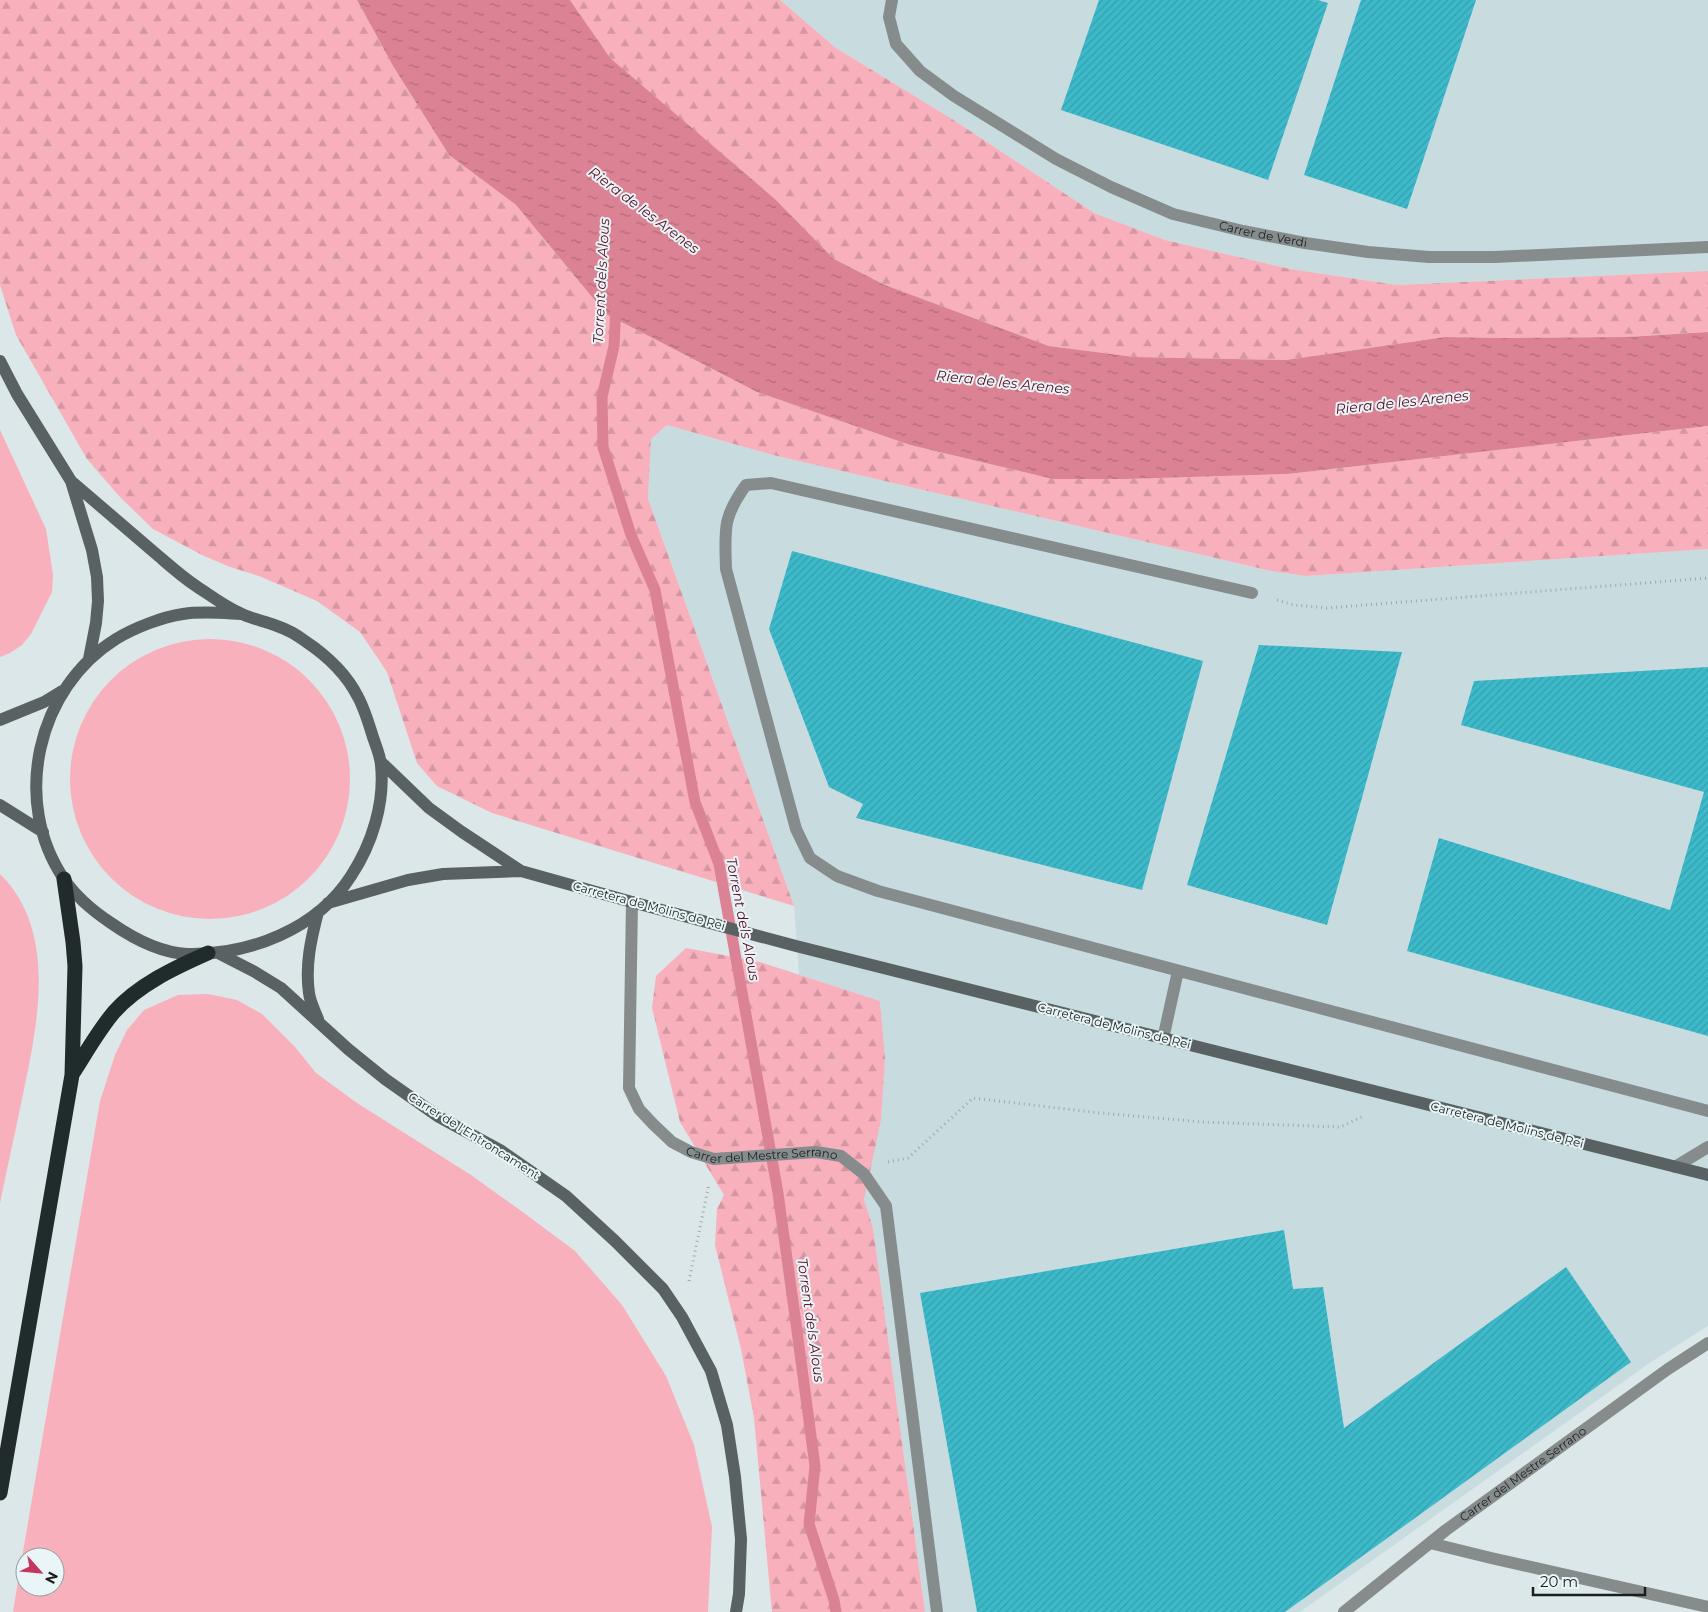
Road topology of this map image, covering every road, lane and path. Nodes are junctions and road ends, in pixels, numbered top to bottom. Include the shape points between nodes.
1 (892, 0) edge
2 (1708, 247) edge
3 (0, 362) edge
4 (71, 481) junction
5 (1708, 578) edge
6 (1252, 592) joint
7 (241, 614) junction
8 (89, 659) junction
9 (64, 689) junction
10 (0, 720) edge
11 (381, 762) junction
12 (0, 806) edge
13 (43, 832) junction
14 (521, 871) junction
15 (64, 879) junction
16 (632, 902) junction
17 (328, 903) junction
18 (318, 912) junction
19 (213, 953) junction
20 (1178, 971) junction
21 (319, 1022) junction
22 (1163, 1039) junction
23 (72, 1074) junction
24 (1403, 1099) junction
25 (1708, 1111) edge
26 (1708, 1147) edge
27 (714, 1159) junction
28 (1676, 1167) junction
29 (858, 1169) junction
30 (1708, 1175) edge
31 (682, 1316) junction
32 (1708, 1343) edge
33 (0, 1493) edge
34 (1430, 1542) junction
35 (1708, 1607) edge
36 (736, 1612) edge
37 (937, 1612) edge
38 (1344, 1612) edge

1 - 2 street, Carrer de Verdi via 888,17 896,44 920,71 954,96 1056,159 1173,214 1305,243 1429,257
3 - 4 main road
4 - 7 main road via 191,583
4 - 8 main road via 97,577 96,623
5 - 6 path via 1328,608 1294,605
6 - 20 street via 771,482 746,485 733,503 725,527 726,569 796,828 810,858 838,876 878,891
7 - 8 main road via 183,614 152,623 117,638
7 - 11 main road via 278,626 325,655 358,696
8 - 9 main road
9 - 10 main road via 44,702
9 - 13 main road via 40,750 37,800
11 - 14 main road, Carretera de Molins de Rei via 429,808
11 - 17 main road via 382,788 371,836 360,862
12 - 13 main road
13 - 15 main road
14 - 16 main road, Carretera de Molins de Rei
14 - 17 main road, Carretera de Molins de Rei via 443,874 408,880
15 - 19 main road via 103,918 134,939 184,954
15 - 23 highway via 75,966
16 - 22 main road, Carretera de Molins de Rei
16 - 27 street, Carrer del Mestre Serrano via 629,1088 639,1109 672,1142
17 - 18 main road
18 - 19 main road via 275,938
18 - 21 main road, Carrer de l'Entroncament via 308,951 308,975 309,995
19 - 21 main road, Carrer de l'Entroncament via 281,988
19 - 23 highway via 172,969 114,1012
20 - 22 street
20 - 25 street
21 - 31 main road, Carrer de l'Entroncament via 385,1079 439,1117 500,1150 566,1196 656,1282
22 - 24 main road, Carretera de Molins de Rei
23 - 33 highway
24 - 28 main road, Carretera de Molins de Rei
24 - 29 path via 1340,1127 1202,1122 974,1098 908,1158
26 - 28 street
27 - 29 street, Carrer del Mestre Serrano via 816,1152 841,1156
27 - 31 path
28 - 30 main road, Carretera de Molins de Rei
29 - 37 street, Carrer del Mestre Serrano via 886,1206
31 - 36 main road, Carrer de l'Entroncament via 711,1371 727,1425 741,1539
32 - 34 street, Carrer del Mestre Serrano
34 - 35 street
34 - 38 street, Carrer del Mestre Serrano

